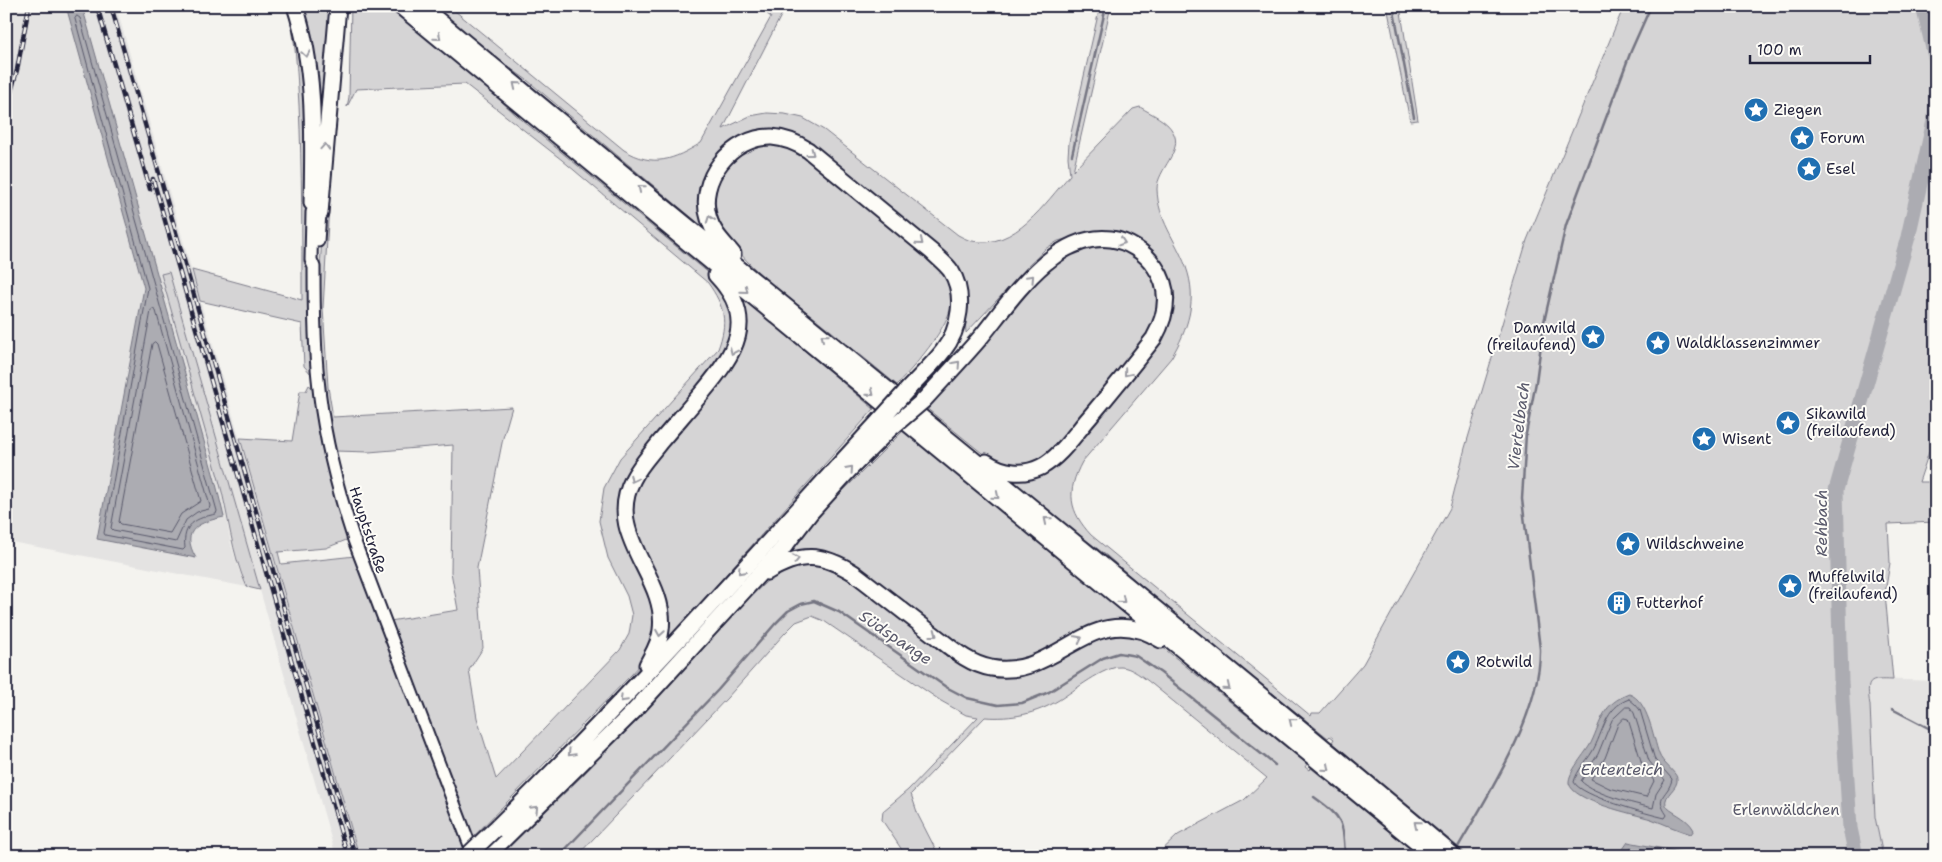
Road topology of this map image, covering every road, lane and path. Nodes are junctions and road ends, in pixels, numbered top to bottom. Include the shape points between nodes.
1 (296, 6) edge
2 (338, 6) edge
3 (400, 6) edge
4 (421, 6) edge
5 (316, 213) junction
6 (694, 248) junction
7 (746, 274) junction
8 (885, 424) junction
9 (957, 446) junction
10 (753, 581) junction
11 (1190, 656) junction
12 (641, 680) junction
13 (497, 837) junction
14 (467, 856) edge
15 (474, 856) edge
16 (487, 856) edge
17 (1433, 856) edge
18 (1454, 856) edge

1 -> 5 highway via 310,91
5 -> 2 highway
3 -> 6 highway
7 -> 4 highway
5 - 15 main road, Hauptstraße via 311,260 314,267 318,380 340,494 352,535
6 -> 11 highway
6 -> 12 highway via 733,297 738,316 738,336 726,363 638,470 626,496 627,529 656,596 662,622 658,643
7 -> 8 highway, bridge via 709,220 706,201 709,185 721,162 734,149 771,137 791,141 808,150 950,270 960,306 954,331 944,350 909,388
9 -> 7 highway
8 -> 9 highway, bridge via 924,400 1035,273 1060,252 1097,239 1113,240 1138,249 1154,265 1162,281 1166,302 1162,324 1154,338 1049,462 1031,470 1012,472 993,466
10 -> 8 highway
8 -> 12 highway
18 -> 9 highway
10 -> 11 highway via 791,560 828,559 854,573 964,657 989,668 1014,670 1028,666 1089,634 1118,627 1144,631
13 -> 10 highway via 610,736
11 -> 17 highway
12 -> 13 highway
13 - 14 highway, bridge
13 - 16 highway

